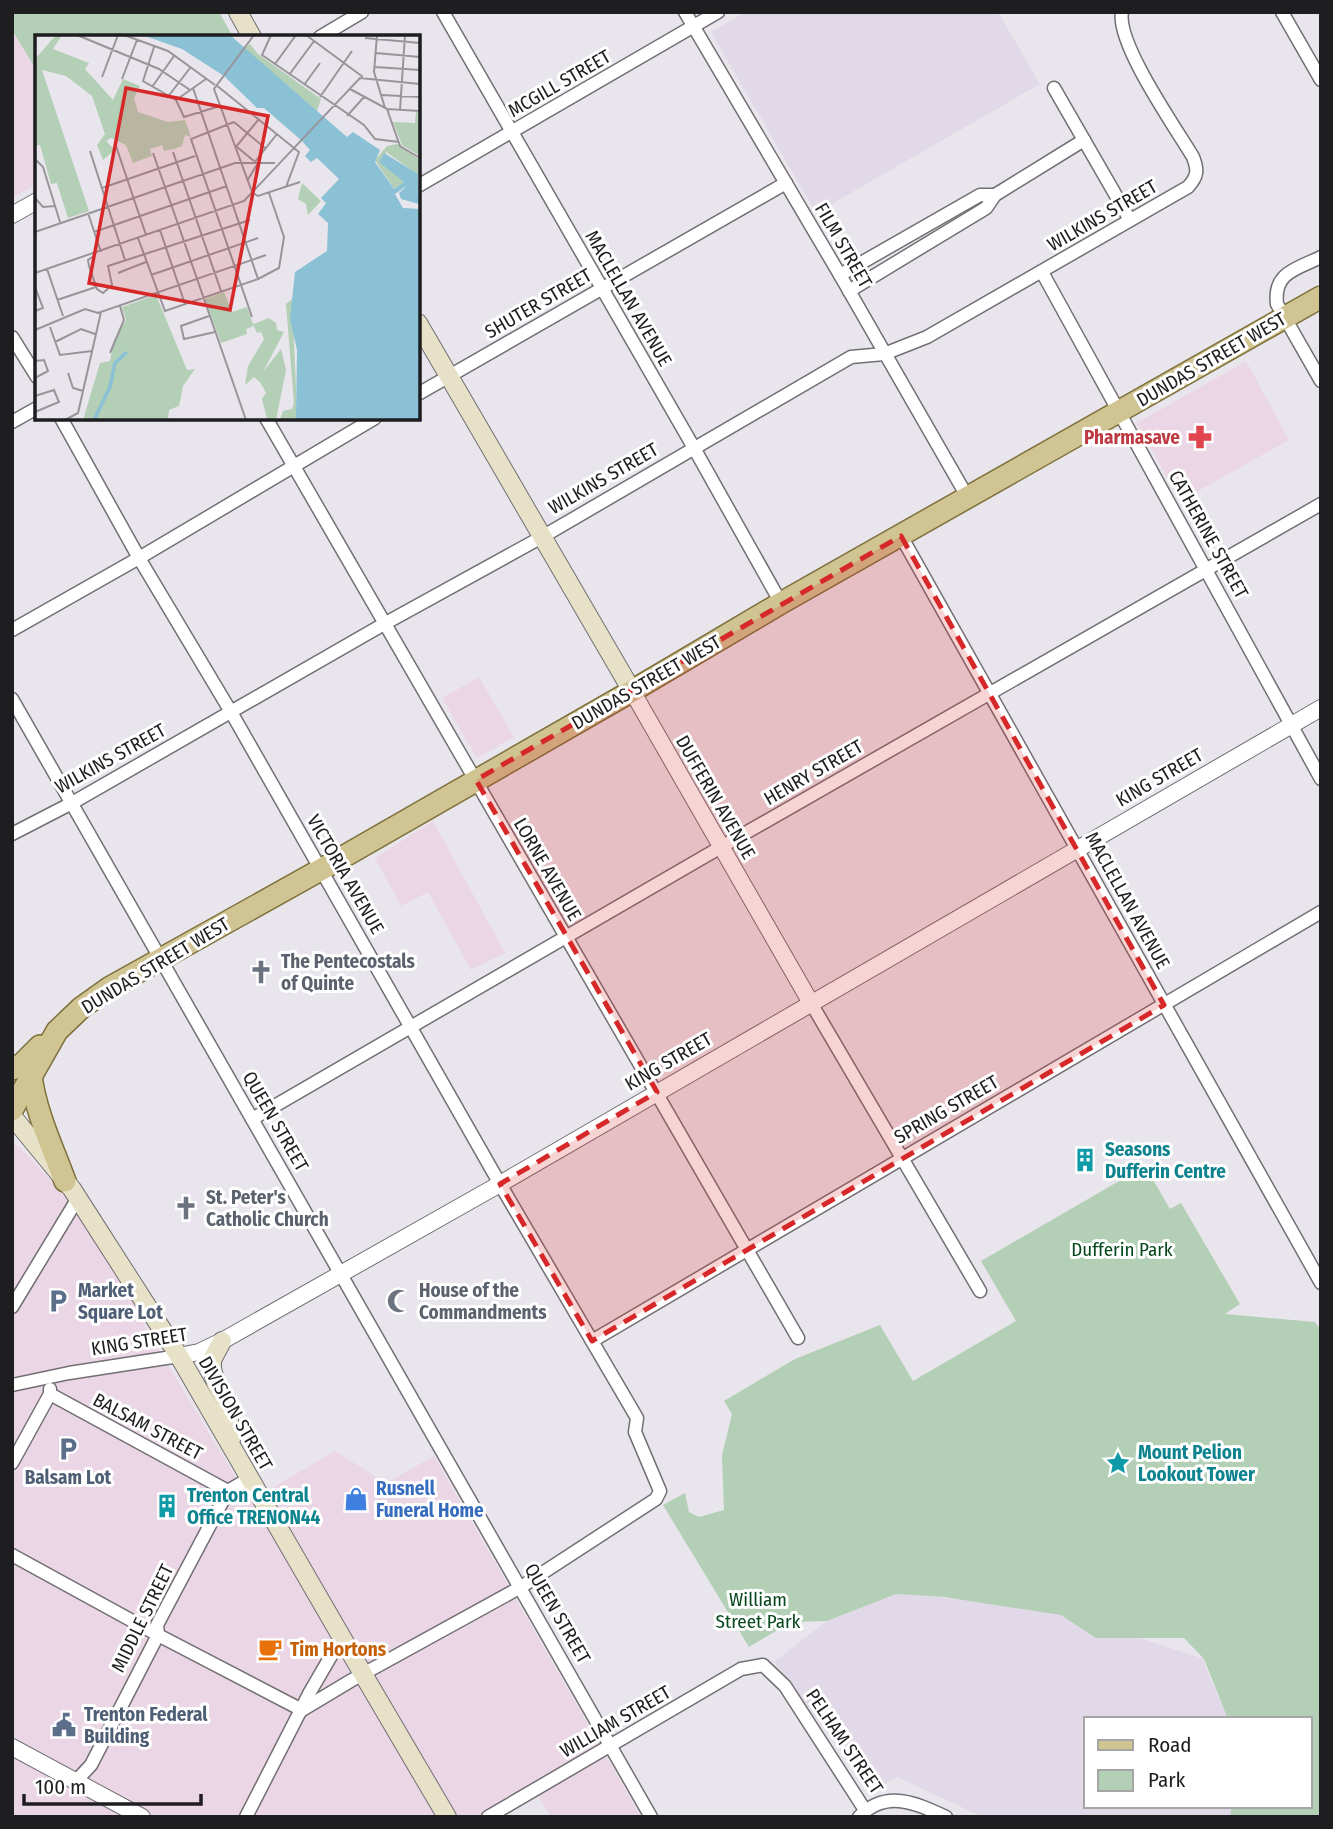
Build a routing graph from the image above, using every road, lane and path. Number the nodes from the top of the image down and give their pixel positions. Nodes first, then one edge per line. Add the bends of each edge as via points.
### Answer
1 (238, 12) edge
2 (362, 12) edge
3 (443, 12) edge
4 (685, 12) edge
5 (718, 12) edge
6 (1122, 12) edge
7 (1282, 12) edge
8 (693, 26) junction
9 (251, 35) edge
10 (323, 35) edge
11 (1321, 80) edge
12 (1055, 88) dead end
13 (511, 133) junction
14 (1084, 140) junction
15 (786, 183) junction
16 (420, 185) edge
17 (995, 195) junction
18 (35, 202) edge
19 (12, 215) edge
20 (1130, 220) junction
21 (1321, 257) edge
22 (1042, 272) junction
23 (840, 275) junction
24 (601, 288) junction
25 (849, 291) junction
26 (1321, 296) edge
27 (1286, 317) junction
28 (420, 326) edge
29 (12, 337) edge
30 (884, 354) junction
31 (35, 374) edge
32 (448, 375) junction
33 (1321, 381) edge
34 (420, 393) edge
35 (35, 409) edge
36 (1119, 411) junction
37 (62, 420) edge
38 (267, 420) edge
39 (372, 420) edge
40 (12, 422) edge
41 (694, 448) junction
42 (293, 466) junction
43 (968, 498) junction
44 (1321, 504) edge
45 (901, 536) junction
46 (542, 537) junction
47 (139, 558) junction
48 (1207, 571) junction
49 (781, 603) junction
50 (384, 624) junction
51 (12, 630) edge
52 (632, 691) junction
53 (990, 694) junction
54 (12, 699) edge
55 (1321, 708) edge
56 (232, 712) junction
57 (1292, 725) junction
58 (1321, 779) edge
59 (476, 780) junction
60 (72, 803) junction
61 (12, 834) edge
62 (721, 847) junction
63 (1077, 848) junction
64 (322, 869) junction
65 (1321, 912) edge
66 (566, 937) junction
67 (162, 959) junction
68 (811, 1003) junction
69 (1164, 1004) junction
70 (411, 1027) junction
71 (22, 1073) edge
72 (657, 1092) junction
73 (12, 1113) edge
74 (252, 1119) junction
75 (902, 1158) junction
76 (500, 1184) junction
77 (72, 1189) junction
78 (746, 1250) junction
79 (340, 1274) junction
80 (1321, 1283) edge
81 (980, 1291) dead end
82 (12, 1307) edge
83 (798, 1338) dead end
84 (222, 1341) junction
85 (592, 1341) junction
86 (179, 1356) junction
87 (49, 1378) junction
88 (12, 1385) edge
89 (50, 1394) junction
90 (234, 1451) junction
91 (12, 1463) edge
92 (250, 1478) junction
93 (228, 1491) junction
94 (12, 1555) edge
95 (521, 1587) junction
96 (158, 1635) junction
97 (342, 1637) junction
98 (763, 1665) joint
99 (363, 1674) junction
100 (302, 1710) junction
101 (611, 1746) junction
102 (12, 1747) edge
103 (76, 1780) junction
104 (862, 1813) edge
105 (142, 1817) edge
106 (246, 1817) edge
107 (447, 1817) edge
108 (488, 1817) edge
109 (651, 1817) edge
110 (945, 1817) edge

1 - 9 main road
2 - 10 street
3 - 13 street, MACLELLAN AVENUE
4 - 8 street, FILM STREET
5 - 8 street, MCGILL STREET
6 - 20 street, WILKINS STREET via 1120,21 1136,63 1197,167 1188,187
7 - 11 street
8 - 13 street, MCGILL STREET
8 - 15 street, FILM STREET
12 - 14 street
13 - 16 street, MCGILL STREET
13 - 24 street, MACLELLAN AVENUE
14 - 17 street
14 - 20 street
15 - 23 street, FILM STREET
15 - 24 street, SHUTER STREET
17 - 23 street via 980,195
17 - 25 street via 986,208
18 - 19 street
20 - 22 street, WILKINS STREET
21 - 27 street via 1279,281 1277,304
22 - 30 street, WILKINS STREET via 928,337
22 - 36 street, CATHERINE STREET
23 - 25 street, FILM STREET
24 - 32 street, SHUTER STREET
24 - 41 street, MACLELLAN AVENUE
25 - 30 street, FILM STREET
26 - 27 main road, DUNDAS STREET WEST
27 - 33 street
27 - 36 main road, DUNDAS STREET WEST
28 - 32 main road, DUFFERIN AVENUE
29 - 31 street
30 - 41 street, WILKINS STREET via 851,357
30 - 43 street, FILM STREET
32 - 34 street, SHUTER STREET
32 - 46 main road, DUFFERIN AVENUE
35 - 40 street
36 - 43 main road, DUNDAS STREET WEST
36 - 48 street, CATHERINE STREET
37 - 47 street, VICTORIA AVENUE
38 - 42 street, LORNE AVENUE
39 - 42 street
41 - 46 street, WILKINS STREET
41 - 49 street, MACLELLAN AVENUE
42 - 47 street
42 - 50 street, LORNE AVENUE
43 - 45 main road, DUNDAS STREET WEST
44 - 48 street, HENRY STREET
45 - 49 main road, DUNDAS STREET WEST
45 - 53 street, MACLELLAN AVENUE
46 - 50 street, WILKINS STREET
46 - 52 main road, DUFFERIN AVENUE
47 - 51 street
47 - 56 street, VICTORIA AVENUE
48 - 53 street, HENRY STREET
48 - 57 street, CATHERINE STREET
49 - 52 main road, DUNDAS STREET WEST
50 - 56 street, WILKINS STREET
50 - 59 street, LORNE AVENUE
52 - 59 main road, DUNDAS STREET WEST
52 - 62 street, DUFFERIN AVENUE
53 - 62 street, HENRY STREET
53 - 63 street, MACLELLAN AVENUE
54 - 60 street, QUEEN STREET
55 - 57 street, KING STREET
56 - 60 street, WILKINS STREET
56 - 64 street, VICTORIA AVENUE
57 - 58 street, CATHERINE STREET
57 - 63 street, KING STREET
59 - 64 main road, DUNDAS STREET WEST
59 - 66 street, LORNE AVENUE
60 - 61 street, WILKINS STREET
60 - 67 street, QUEEN STREET
62 - 66 street, HENRY STREET
62 - 68 street, DUFFERIN AVENUE
63 - 68 street, KING STREET
63 - 69 street, MACLELLAN AVENUE
64 - 67 main road, DUNDAS STREET WEST
64 - 70 street, VICTORIA AVENUE
65 - 69 street, SPRING STREET
66 - 70 street, HENRY STREET
66 - 72 street, LORNE AVENUE
67 - 71 main road, DUNDAS STREET WEST via 81,1007 22,1064
67 - 74 street, QUEEN STREET
68 - 72 street, KING STREET
68 - 75 street, DUFFERIN AVENUE
69 - 75 street, SPRING STREET
69 - 80 street, MACLELLAN AVENUE
70 - 74 street, HENRY STREET
70 - 76 street, VICTORIA AVENUE
71 - 73 main road
71 - 77 main road
72 - 76 street, KING STREET
72 - 78 street, LORNE AVENUE
73 - 77 main road, DIVISION STREET
74 - 79 street, QUEEN STREET
75 - 78 street, SPRING STREET
75 - 81 street, DUFFERIN AVENUE
76 - 79 street, KING STREET
76 - 85 street, VICTORIA AVENUE
77 - 82 street
77 - 86 main road, DIVISION STREET
78 - 83 street, LORNE AVENUE
78 - 85 street, SPRING STREET
79 - 84 street, KING STREET
79 - 95 street, QUEEN STREET
84 - 86 street, KING STREET
84 - 90 main road via 212,1369 225,1400
85 - 95 street, VICTORIA AVENUE via 637,1418 635,1432 660,1491 656,1499
86 - 87 street, KING STREET
86 - 90 main road, DIVISION STREET
87 - 88 street, KING STREET
87 - 89 street
89 - 91 street
89 - 93 street, BALSAM STREET
90 - 92 main road, DIVISION STREET
92 - 93 street
92 - 97 main road, DIVISION STREET
93 - 96 street, MIDDLE STREET via 157,1625
94 - 96 street
95 - 99 street
95 - 101 street, QUEEN STREET
96 - 100 street
96 - 103 street, MIDDLE STREET via 91,1765
97 - 99 main road, DIVISION STREET
97 - 100 street
98 - 101 street, WILLIAM STREET via 741,1669
98 - 104 street, PELHAM STREET via 785,1686
99 - 100 street
99 - 107 main road, DIVISION STREET
100 - 106 street
101 - 108 street, WILLIAM STREET
101 - 109 street, QUEEN STREET
102 - 103 street
103 - 105 street
104 - 110 street, PELHAM STREET via 892,1800

